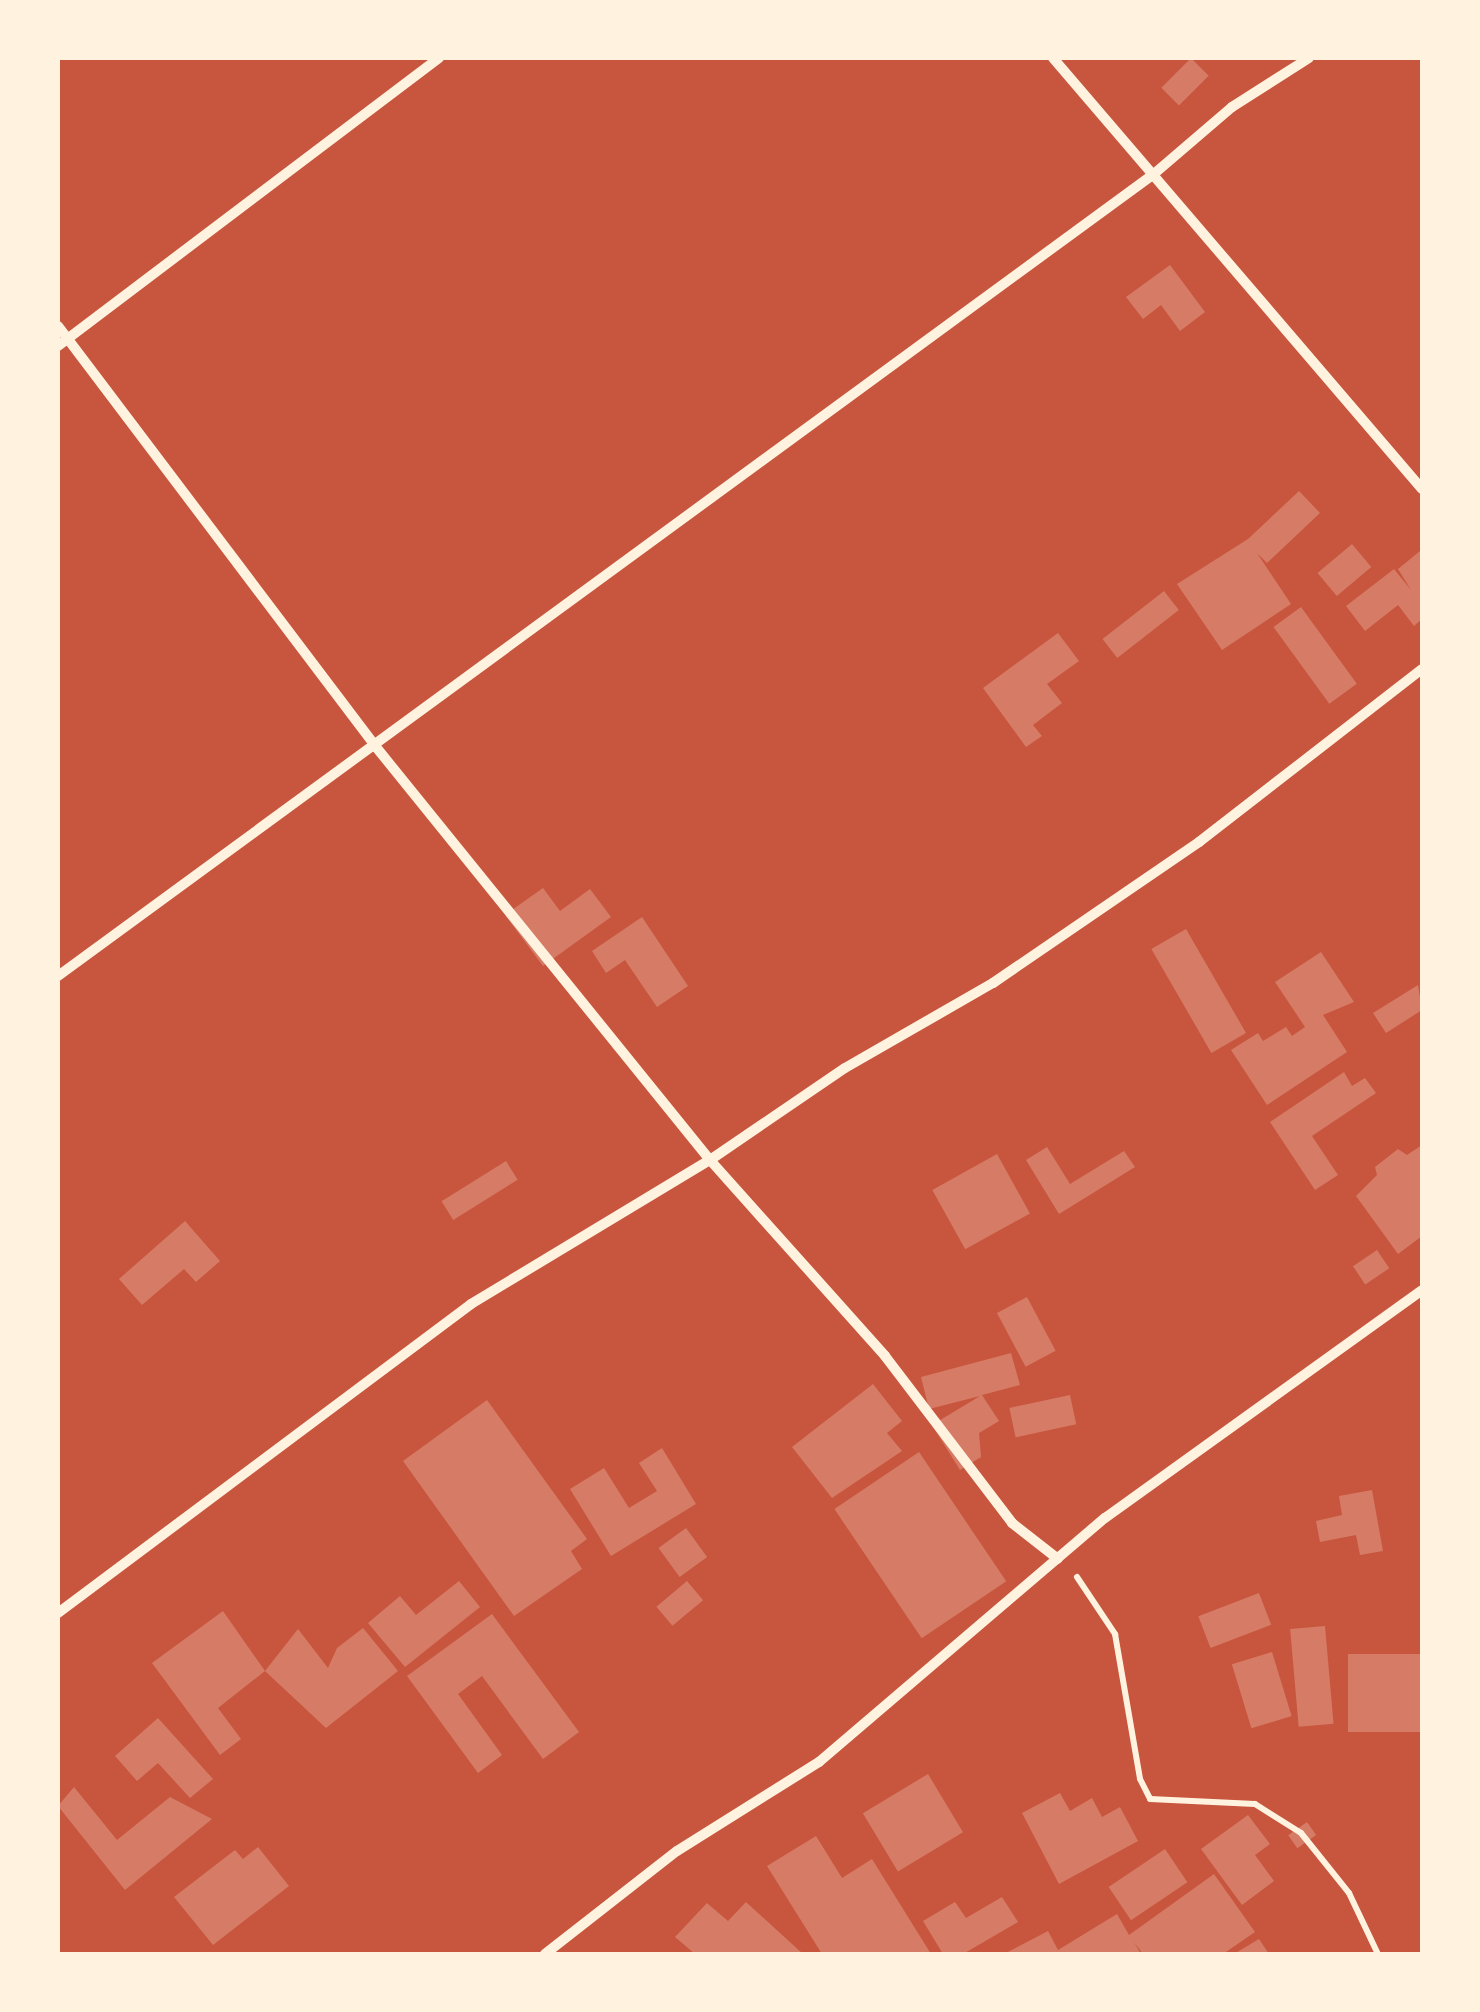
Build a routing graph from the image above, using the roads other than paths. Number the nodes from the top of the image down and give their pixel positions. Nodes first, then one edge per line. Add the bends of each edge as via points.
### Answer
1 (439, 58) edge
2 (1053, 58) edge
3 (1309, 58) edge
4 (1155, 174) junction
5 (58, 326) edge
6 (68, 338) junction
7 (58, 346) edge
8 (1422, 489) edge
9 (1422, 669) edge
10 (376, 746) junction
11 (58, 976) edge
12 (710, 1160) junction
13 (1422, 1290) edge
14 (1058, 1559) junction
15 (58, 1613) edge
16 (544, 1954) edge

1 - 6 street
2 - 4 street
3 - 4 street via 1232,107
4 - 8 street
4 - 10 street
5 - 6 street
6 - 7 street
6 - 10 street
9 - 12 street via 1200,842 994,982 845,1068
10 - 11 street
10 - 12 street
12 - 14 street via 886,1356 1012,1522
12 - 15 street via 472,1304
13 - 14 street via 1122,1504
14 - 16 street via 945,1648 819,1762 677,1851

